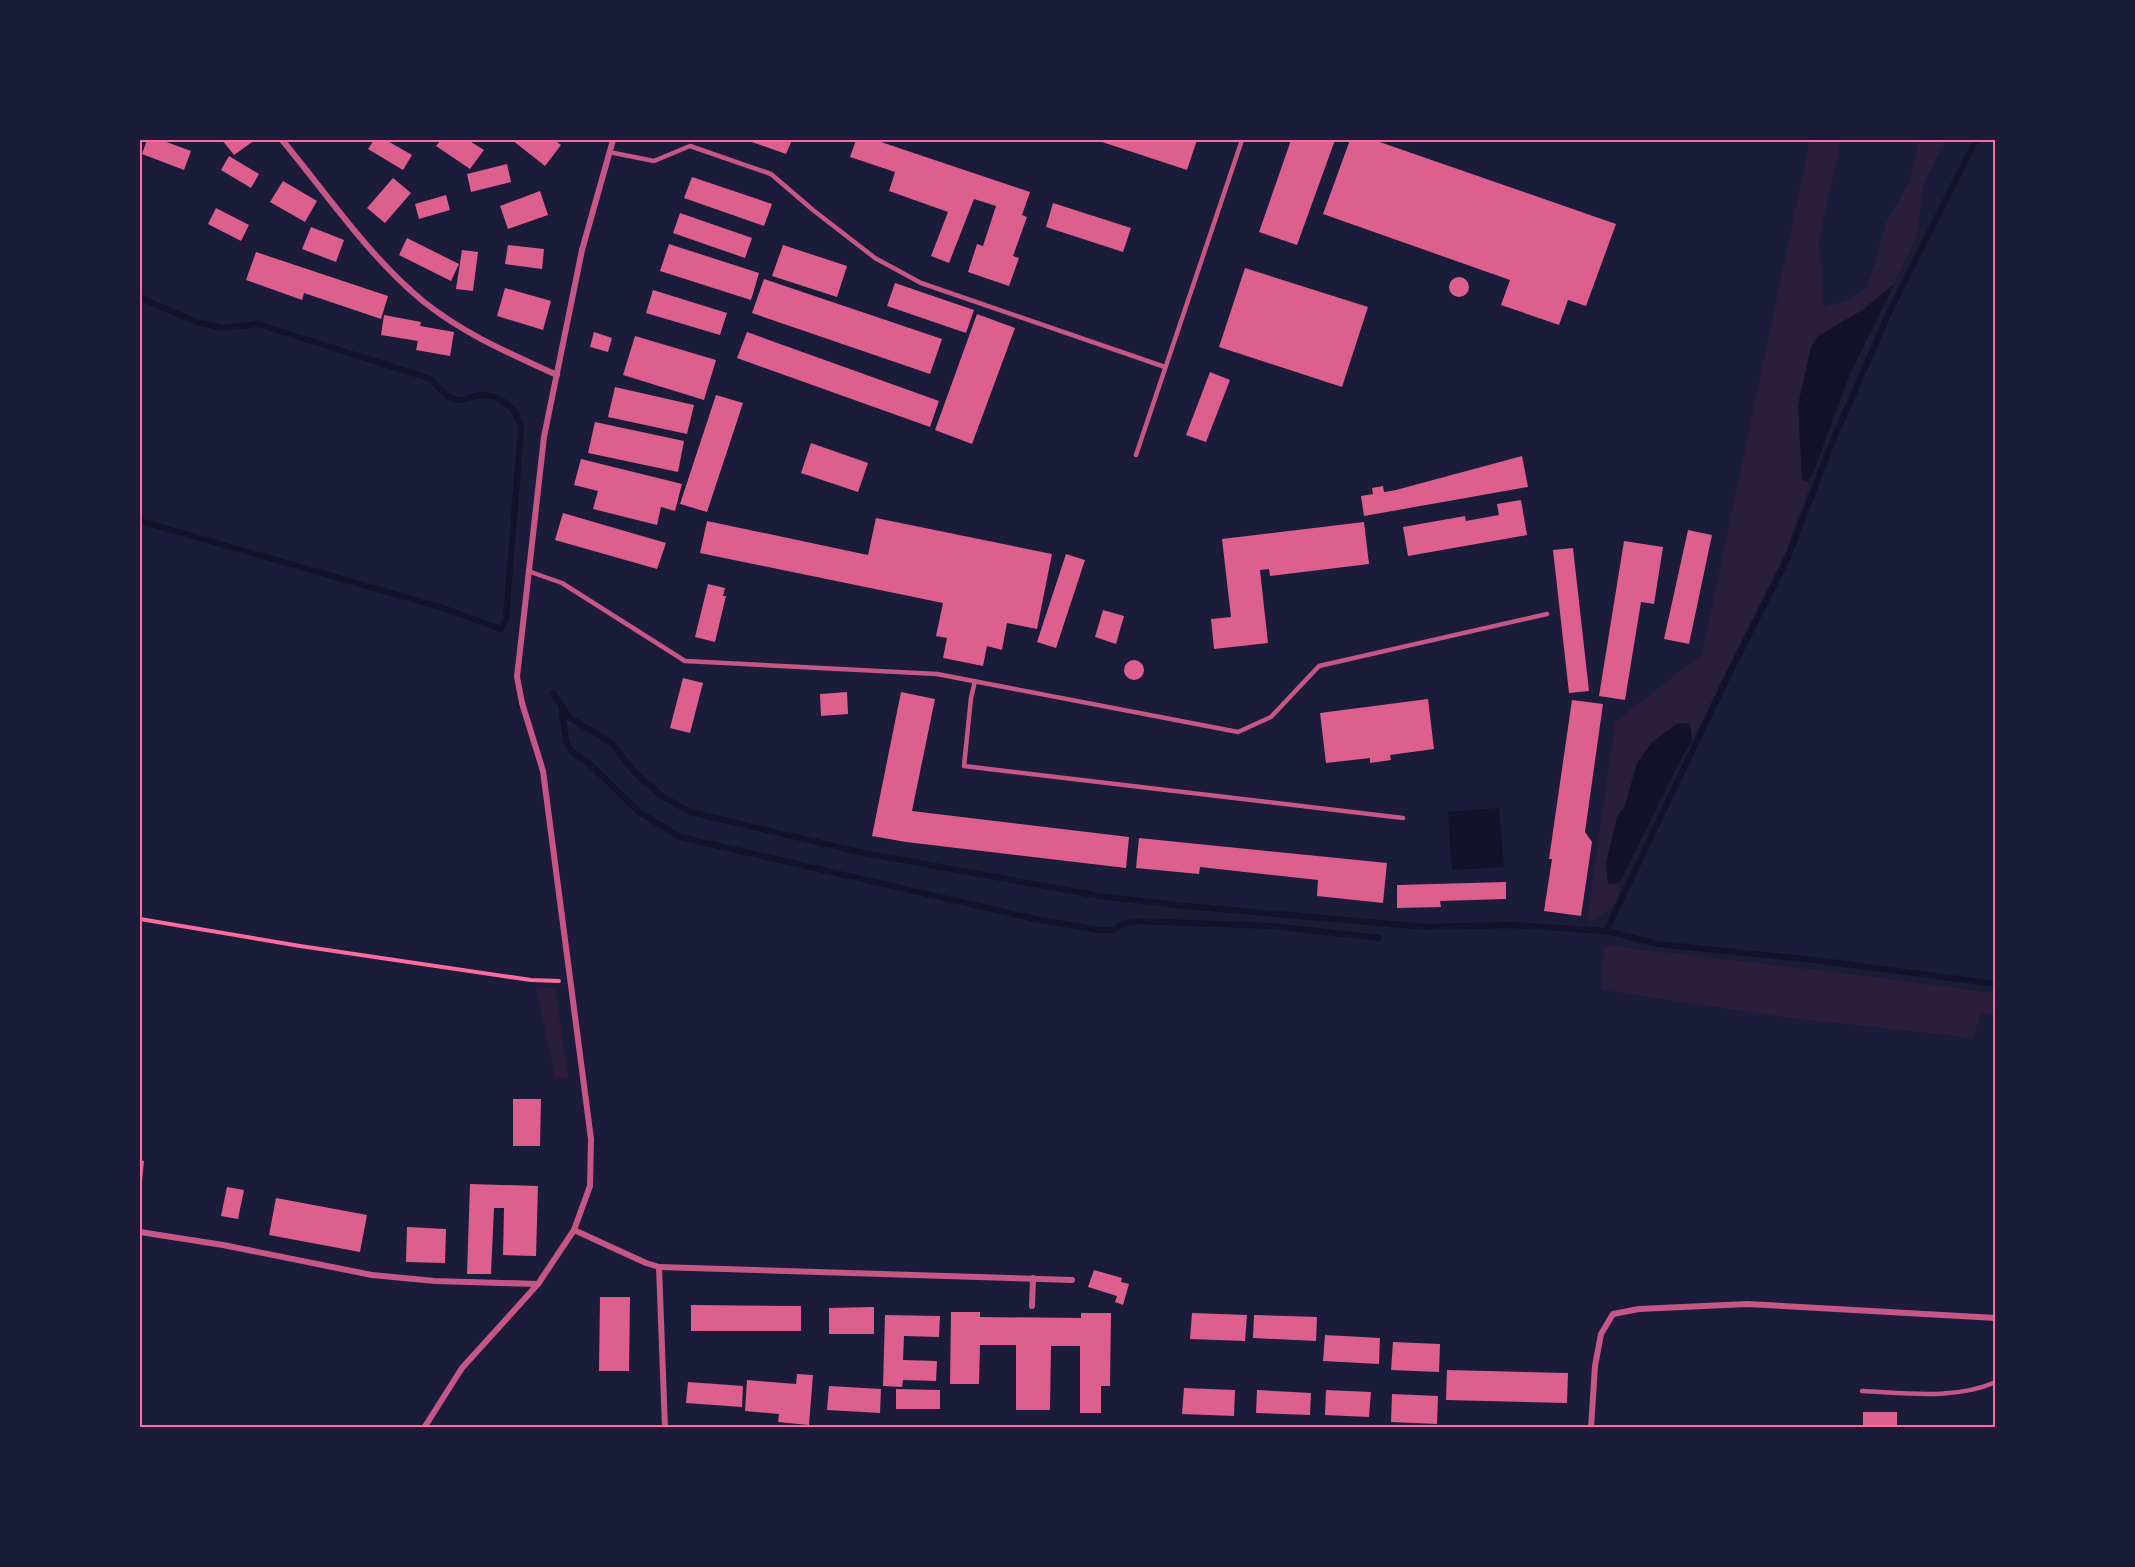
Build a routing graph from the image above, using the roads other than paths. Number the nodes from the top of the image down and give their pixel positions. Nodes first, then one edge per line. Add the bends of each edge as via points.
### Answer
1 (282, 140) edge
2 (613, 140) edge
3 (686, 140) edge
4 (1242, 140) edge
5 (690, 146) junction
6 (609, 152) junction
7 (1166, 368) junction
8 (557, 375) junction
9 (1136, 455) dead end
10 (528, 571) junction
11 (1547, 614) dead end
12 (975, 681) junction
13 (1403, 818) dead end
14 (574, 1230) junction
15 (140, 1232) edge
16 (659, 1267) junction
17 (1033, 1278) junction
18 (1072, 1280) dead end
19 (538, 1284) junction
20 (1032, 1306) dead end
21 (1995, 1318) edge
22 (1995, 1382) edge
23 (1862, 1391) dead end
24 (424, 1428) edge
25 (665, 1428) edge
26 (1591, 1428) edge

1 - 8 street via 380,261 425,302 481,340
2 - 6 street
3 - 5 lane
4 - 7 lane
5 - 6 lane via 654,161
5 - 7 lane via 771,174 875,258 921,282
6 - 8 street via 582,250
7 - 9 lane
8 - 10 street via 544,437
10 - 12 lane via 562,583 685,662 937,674
10 - 14 street via 517,677 543,771 591,1139 590,1186
11 - 12 lane via 1320,666 1271,717 1238,732
12 - 13 lane via 964,766
14 - 16 street
14 - 19 street
15 - 19 street via 372,1275
16 - 17 street
16 - 25 street
17 - 18 street
17 - 20 street
19 - 24 street via 462,1368
21 - 26 street via 1748,1304 1639,1309 1613,1314 1601,1334
22 - 23 lane via 1978,1390 1931,1394

